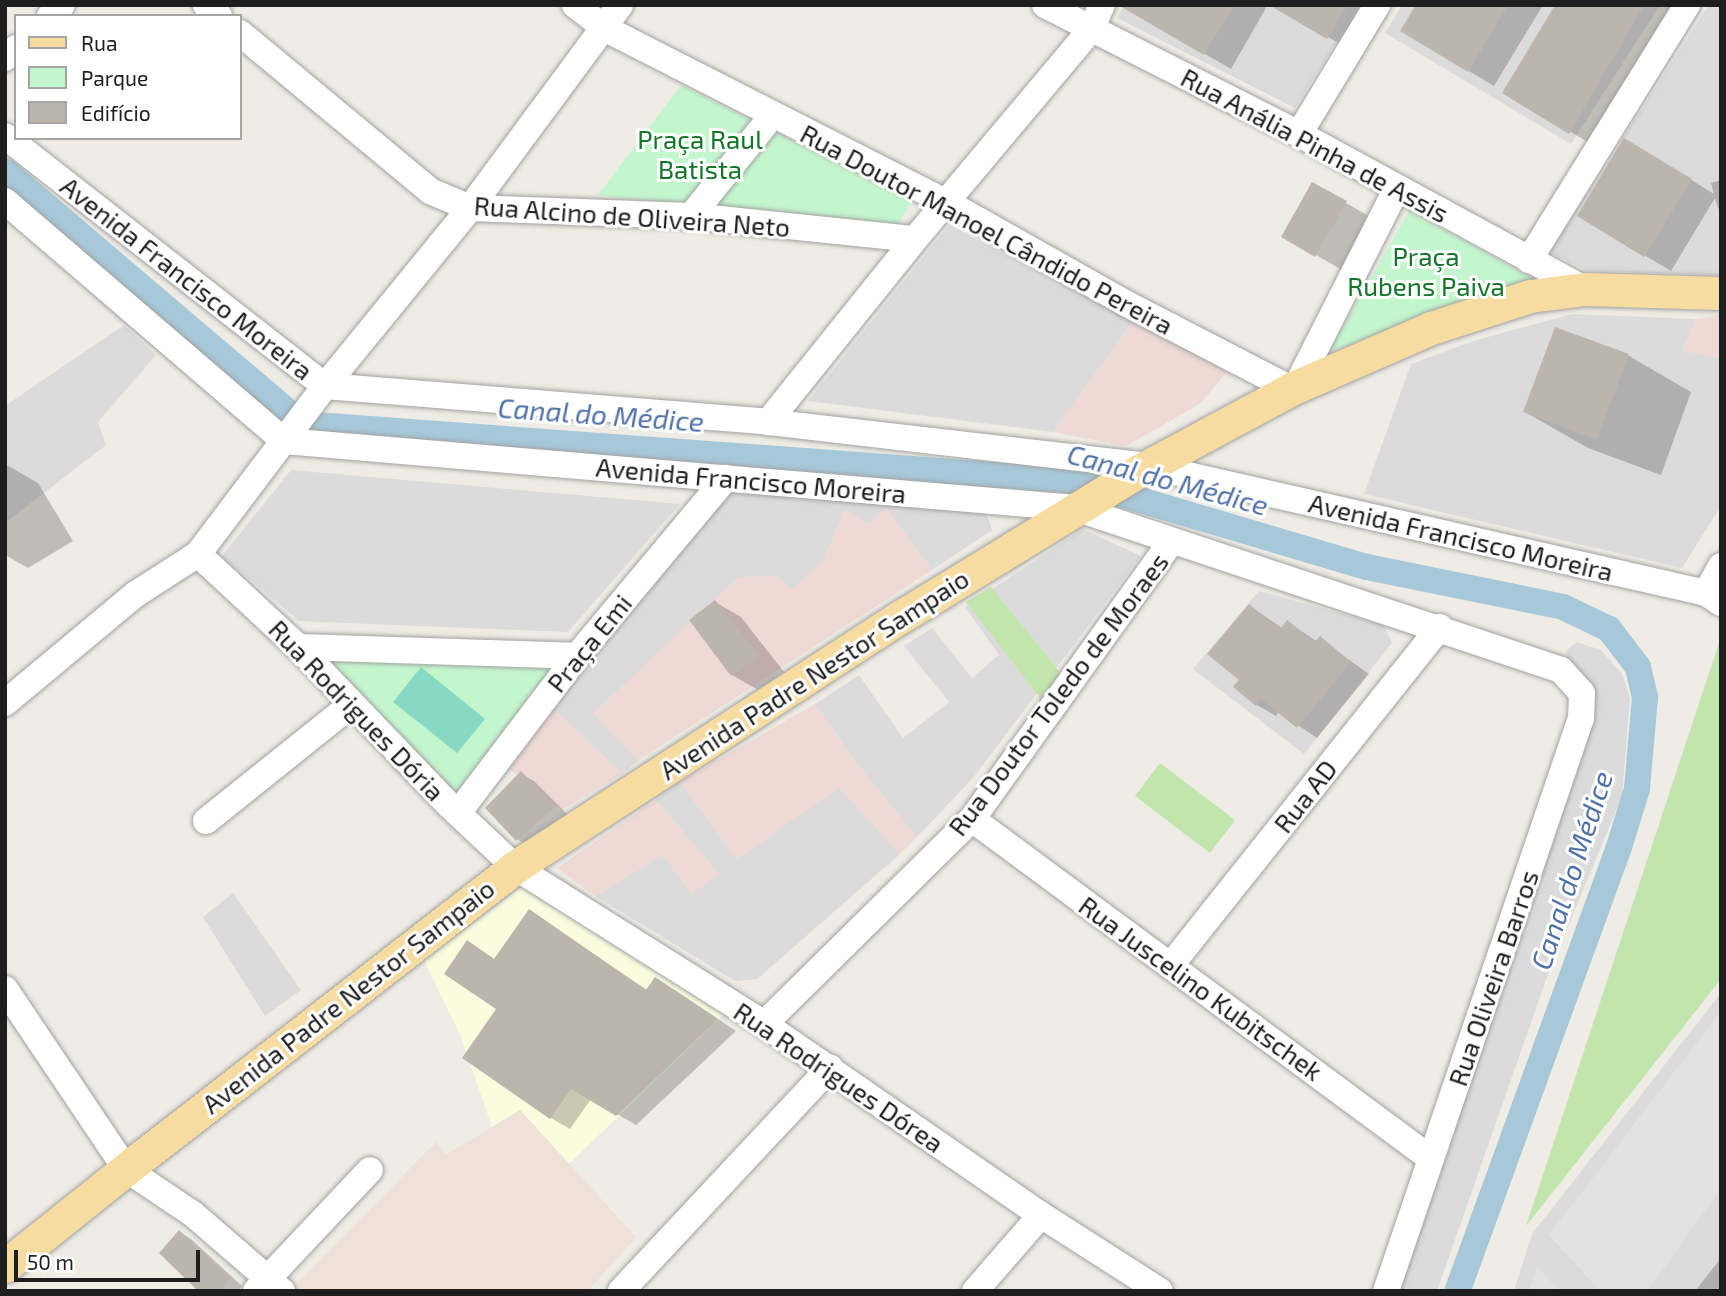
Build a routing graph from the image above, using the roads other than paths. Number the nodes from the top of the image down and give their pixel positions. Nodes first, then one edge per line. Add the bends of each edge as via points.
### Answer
1 (575, 5) edge
2 (621, 5) edge
3 (1045, 5) edge
4 (1377, 5) edge
5 (1687, 5) edge
6 (1097, 17) edge
7 (604, 28) junction
8 (242, 35) edge
9 (772, 116) junction
10 (1299, 134) junction
11 (5, 136) edge
12 (1397, 188) junction
13 (5, 201) edge
14 (946, 202) junction
15 (470, 208) junction
16 (691, 216) junction
17 (915, 239) junction
18 (1529, 260) junction
19 (1584, 289) junction
20 (1721, 293) edge
21 (323, 388) junction
22 (1294, 388) junction
23 (768, 422) junction
24 (286, 439) junction
25 (1143, 468) junction
26 (726, 478) junction
27 (1078, 506) junction
28 (1172, 541) junction
29 (198, 554) junction
30 (1721, 566) edge
31 (1713, 598) edge
32 (1440, 627) junction
33 (298, 647) junction
34 (577, 656) junction
35 (1561, 670) joint
36 (5, 703) edge
37 (352, 704) junction
38 (458, 813) junction
39 (972, 820) junction
40 (206, 821) dead end
41 (515, 867) junction
42 (1171, 965) junction
43 (5, 989) edge
44 (764, 1024) junction
45 (830, 1068) junction
46 (1430, 1158) junction
47 (126, 1169) junction
48 (370, 1170) dead end
49 (1041, 1215) junction
50 (5, 1266) edge
51 (269, 1286) edge
52 (621, 1291) edge
53 (975, 1291) edge
54 (1160, 1291) edge
55 (1386, 1291) edge

1 - 7 street, Rua Doutor Manoel Cândido Pereira
2 - 7 street
3 - 6 street, Rua Anália Pinha de Assis
4 - 10 street
5 - 18 street
6 - 10 street, Rua Anália Pinha de Assis
6 - 14 street
7 - 9 street, Rua Doutor Manoel Cândido Pereira
7 - 15 street
8 - 15 street, Rua Alcino de Oliveira Neto via 430,191
9 - 14 street, Rua Doutor Manoel Cândido Pereira
9 - 16 street
10 - 12 street, Rua Anália Pinha de Assis
11 - 21 street, Avenida Francisco Moreira
12 - 18 street, Rua Anália Pinha de Assis
12 - 22 street
13 - 24 street, Avenida Francisco Moreira
14 - 17 street
14 - 22 street, Rua Doutor Manoel Cândido Pereira via 1127,304
15 - 16 street, Rua Alcino de Oliveira Neto
15 - 21 street
16 - 17 street, Rua Alcino de Oliveira Neto
17 - 23 street
18 - 19 street, Rua Anália Pinha de Assis
19 - 20 main road, Avenida Padre Nestor Sampaio
19 - 22 main road, Avenida Padre Nestor Sampaio via 1530,296 1432,328
21 - 23 street, Avenida Francisco Moreira
21 - 24 street
22 - 25 main road, Avenida Padre Nestor Sampaio
23 - 25 street, Avenida Francisco Moreira
24 - 26 street, Avenida Francisco Moreira
24 - 29 street
25 - 27 main road, Avenida Padre Nestor Sampaio
25 - 31 street, Avenida Francisco Moreira
26 - 27 street, Avenida Francisco Moreira
26 - 34 street, Praça Emi
27 - 28 street, Avenida Francisco Moreira
27 - 41 main road, Avenida Padre Nestor Sampaio
28 - 32 street, Avenida Francisco Moreira
28 - 39 street, Rua Doutor Toledo de Moraes
29 - 33 street, Rua Rodrigues Dória
29 - 36 street via 136,594
30 - 31 street
32 - 35 street, Avenida Francisco Moreira
32 - 42 street, Rua AD
33 - 34 street
33 - 37 street, Rua Rodrigues Dória
34 - 38 street, Praça Emi
35 - 46 street, Rua Oliveira Barros via 1582,693 1581,718
37 - 38 street, Rua Rodrigues Dória
37 - 40 street
38 - 41 street, Rua Rodrigues Dória
39 - 42 street, Rua Juscelino Kubitschek
39 - 44 street, Rua Doutor Toledo de Moraes
41 - 44 street, Rua Rodrigues Dórea
41 - 47 main road, Avenida Padre Nestor Sampaio
42 - 46 street, Rua Juscelino Kubitschek
43 - 47 street
44 - 45 street, Rua Rodrigues Dórea
45 - 49 street, Rua Rodrigues Dórea
45 - 52 street
46 - 55 street, Rua Oliveira Barros
47 - 50 main road, Avenida Padre Nestor Sampaio
47 - 51 street via 193,1214
48 - 51 street
49 - 53 street
49 - 54 street, Rua Rodrigues Dórea

